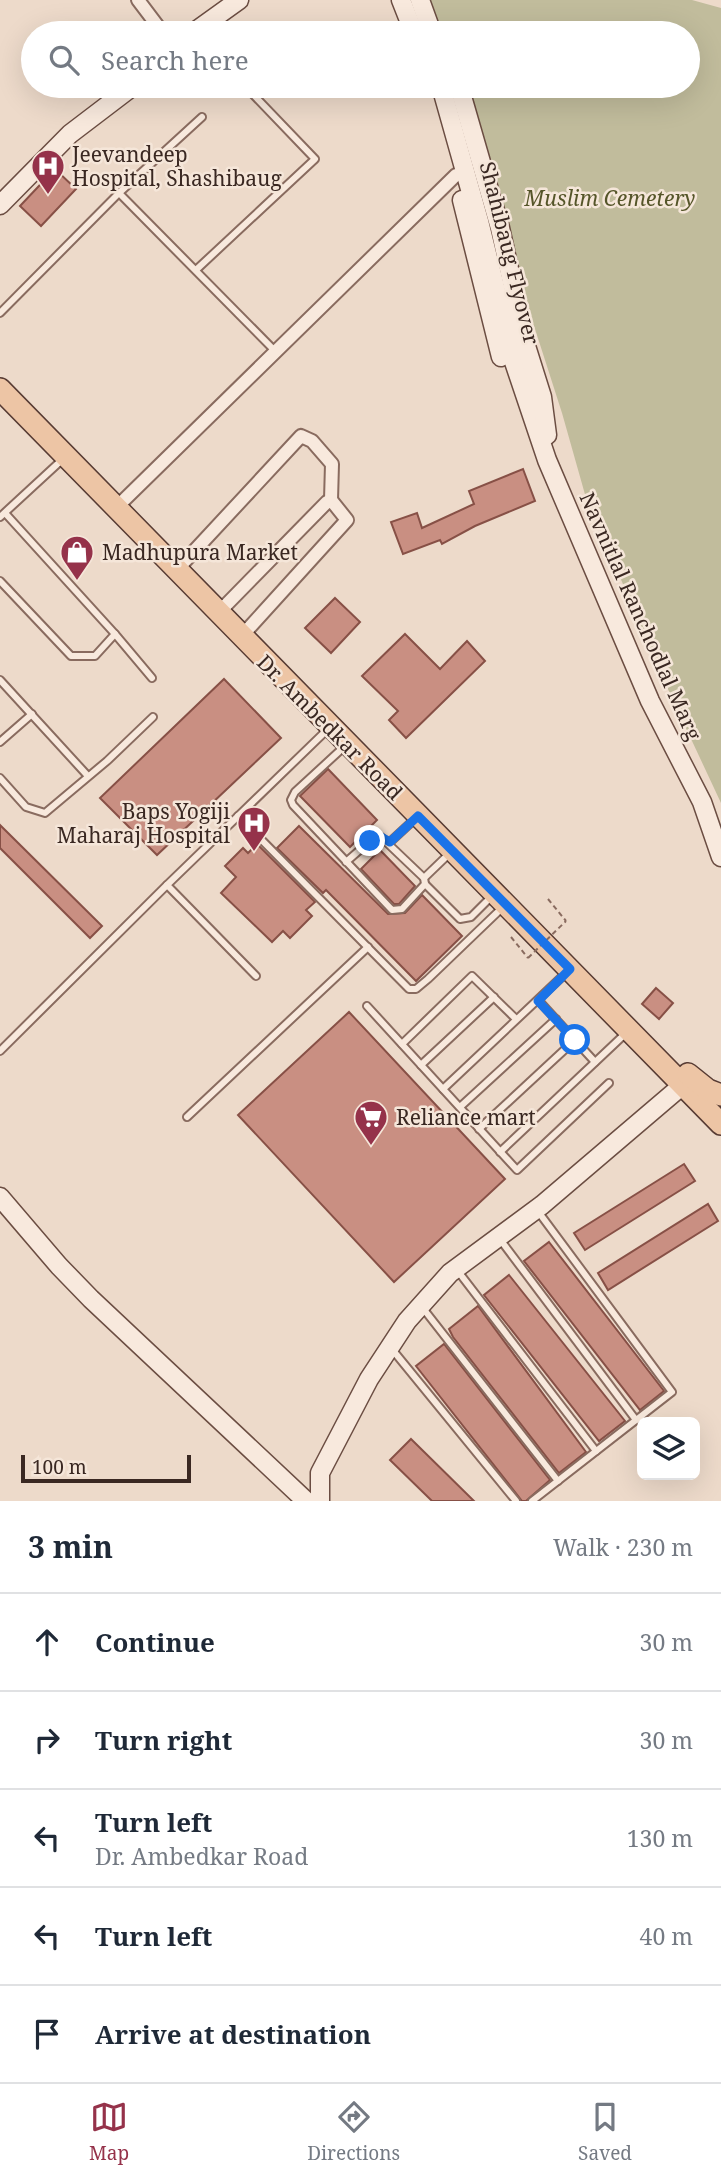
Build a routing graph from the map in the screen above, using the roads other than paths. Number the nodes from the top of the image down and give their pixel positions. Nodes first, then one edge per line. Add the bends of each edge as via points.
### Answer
1 (138, 0) edge
2 (239, 0) edge
3 (255, 0) edge
4 (401, 0) edge
5 (412, 0) edge
6 (420, 0) edge
7 (430, 0) edge
8 (154, 21) edge
9 (210, 21) edge
10 (226, 21) edge
11 (409, 21) edge
12 (420, 21) edge
13 (428, 21) edge
14 (438, 21) edge
15 (117, 98) edge
16 (257, 98) edge
17 (434, 98) edge
18 (444, 98) edge
19 (453, 98) edge
20 (462, 98) edge
21 (202, 117) dead end
22 (456, 175) junction
23 (119, 193) junction
24 (0, 205) edge
25 (197, 269) junction
26 (0, 313) edge
27 (275, 351) junction
28 (0, 373) edge
29 (0, 388) edge
30 (526, 389) junction
31 (541, 429) junction
32 (65, 456) junction
33 (331, 500) junction
34 (123, 501) junction
35 (2, 515) edge
36 (184, 562) junction
37 (0, 581) edge
38 (226, 605) junction
39 (249, 628) junction
40 (115, 634) junction
41 (152, 678) dead end
42 (0, 680) edge
43 (32, 714) junction
44 (153, 717) dead end
45 (330, 727) junction
46 (0, 742) edge
47 (347, 744) junction
48 (87, 775) junction
49 (0, 778) edge
50 (238, 816) junction
51 (418, 816) junction
52 (721, 832) edge
53 (390, 842) junction
54 (452, 851) junction
55 (721, 857) edge
56 (346, 862) junction
57 (424, 881) junction
58 (167, 885) junction
59 (500, 899) junction
60 (368, 947) junction
61 (570, 969) junction
62 (256, 976) dead end
63 (494, 998) junction
64 (538, 1001) junction
65 (367, 1006) dead end
66 (516, 1019) junction
67 (556, 1019) junction
68 (629, 1030) junction
69 (575, 1040) junction
70 (402, 1044) junction
71 (0, 1051) edge
72 (595, 1062) junction
73 (421, 1065) junction
74 (687, 1081) junction
75 (609, 1083) dead end
76 (443, 1089) junction
77 (721, 1096) edge
78 (460, 1107) junction
79 (187, 1117) dead end
80 (721, 1124) edge
81 (479, 1129) junction
82 (500, 1152) junction
83 (0, 1197) edge
84 (536, 1209) junction
85 (498, 1236) junction
86 (456, 1269) junction
87 (421, 1306) junction
88 (390, 1347) junction
89 (636, 1420) junction
90 (596, 1451) junction
91 (558, 1480) junction
92 (306, 1501) edge
93 (320, 1501) edge
94 (516, 1501) edge
95 (532, 1501) edge

1 - 8 street
2 - 9 street
3 - 10 street
4 - 11 street
5 - 12 street
6 - 13 street
7 - 14 street
15 - 24 street via 70,134
16 - 25 lane via 315,159
17 - 22 street
18 - 30 street, Shahibaug Flyover
19 - 30 street, Shahibaug Flyover
20 - 31 street via 542,397
21 - 23 lane
22 - 27 street
22 - 31 street via 518,408
23 - 25 lane
23 - 26 lane
25 - 27 lane
27 - 34 street
28 - 34 main road, Dr. Ambedkar Road
29 - 32 main road, Dr. Ambedkar Road
30 - 31 street, Shahibaug Flyover
31 - 52 street
31 - 55 street, Navnitlal Ranchodlal Marg via 599,586 702,802
32 - 35 lane
32 - 45 main road, Dr. Ambedkar Road
33 - 36 street via 332,464 312,441 301,436
33 - 38 street
33 - 39 street via 347,520
34 - 36 main road, Dr. Ambedkar Road
35 - 40 lane
36 - 38 main road, Dr. Ambedkar Road
37 - 40 lane via 71,656 95,656
38 - 39 main road, Dr. Ambedkar Road
39 - 74 main road, Dr. Ambedkar Road
40 - 41 lane
42 - 43 lane
43 - 46 lane
43 - 48 lane
44 - 48 lane
45 - 47 main road, Dr. Ambedkar Road
45 - 50 lane
47 - 51 main road, Dr. Ambedkar Road
47 - 56 lane via 291,800
48 - 49 lane via 45,813 26,807
50 - 58 lane
50 - 60 lane
51 - 53 lane
51 - 54 main road, Dr. Ambedkar Road
53 - 56 lane via 376,837
53 - 57 lane
54 - 57 lane
54 - 59 main road, Dr. Ambedkar Road
56 - 57 lane via 392,910 402,909
57 - 59 lane via 460,919
58 - 62 lane
58 - 71 lane
59 - 60 lane via 416,989 409,989
59 - 61 main road, Dr. Ambedkar Road
60 - 79 lane
61 - 64 lane
61 - 68 main road, Dr. Ambedkar Road
63 - 66 lane
63 - 70 lane via 472,976
63 - 73 lane
64 - 66 lane
64 - 67 lane
65 - 70 lane
66 - 76 lane
67 - 69 lane
67 - 78 lane
68 - 72 lane
68 - 74 main road, Dr. Ambedkar Road
69 - 72 lane
69 - 81 lane
70 - 73 lane
72 - 82 lane
73 - 76 lane
74 - 77 main road, Dr. Ambedkar Road
74 - 80 main road, Dr. Ambedkar Road
74 - 84 street
75 - 82 lane via 517,1170
76 - 78 lane
78 - 81 lane
81 - 82 lane
83 - 92 street via 91,1299
84 - 85 street
84 - 89 lane via 672,1392
85 - 86 street
85 - 89 lane
86 - 87 street
86 - 90 lane
87 - 88 street
87 - 91 lane
88 - 93 street via 320,1473
88 - 94 lane
89 - 90 lane
90 - 91 lane
91 - 95 lane

